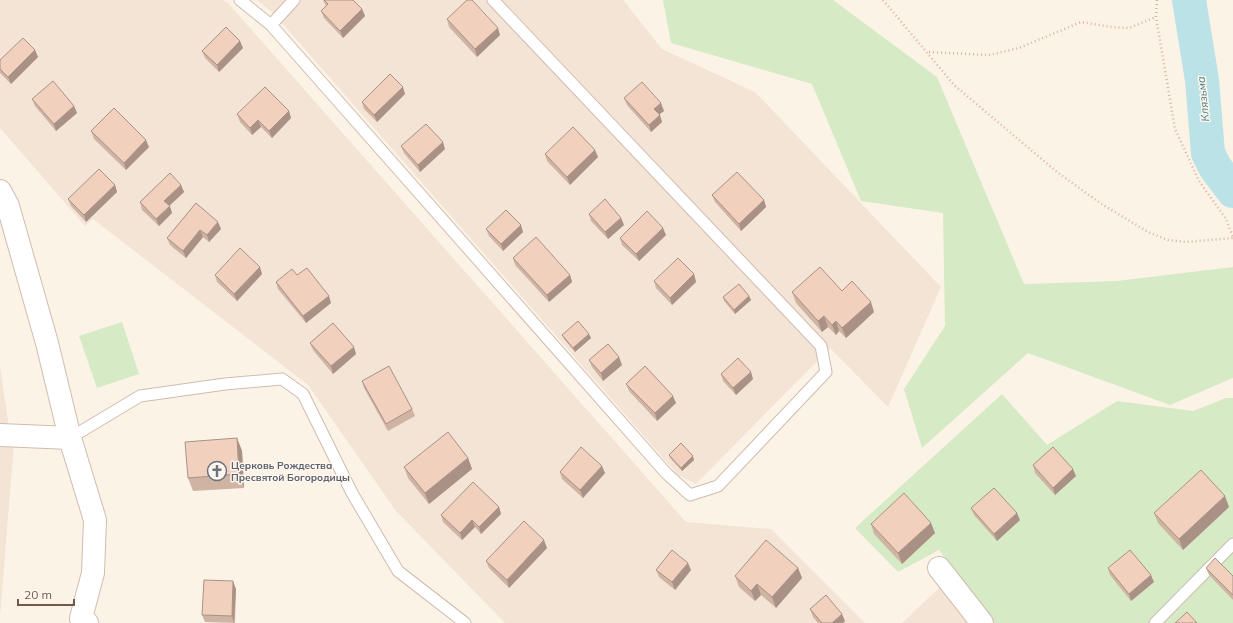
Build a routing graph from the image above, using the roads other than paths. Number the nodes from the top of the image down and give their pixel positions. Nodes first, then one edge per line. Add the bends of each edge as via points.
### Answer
1 (240, 0) edge
2 (294, 0) edge
3 (493, 0) edge
4 (271, 25) junction
5 (0, 191) edge
6 (0, 434) edge
7 (70, 438) junction
8 (1233, 544) edge
9 (939, 568) dead end
10 (82, 621) edge
11 (465, 623) edge
12 (982, 623) edge
13 (1155, 623) edge

1 - 4 lane
2 - 4 lane
3 - 4 lane via 821,346 826,372 718,486 690,495 666,473
5 - 7 street via 8,206 47,343
6 - 7 street
7 - 10 street via 94,520 94,572
7 - 11 lane via 140,396 225,384 282,380 303,394 352,493 398,571
8 - 13 lane
9 - 12 street

